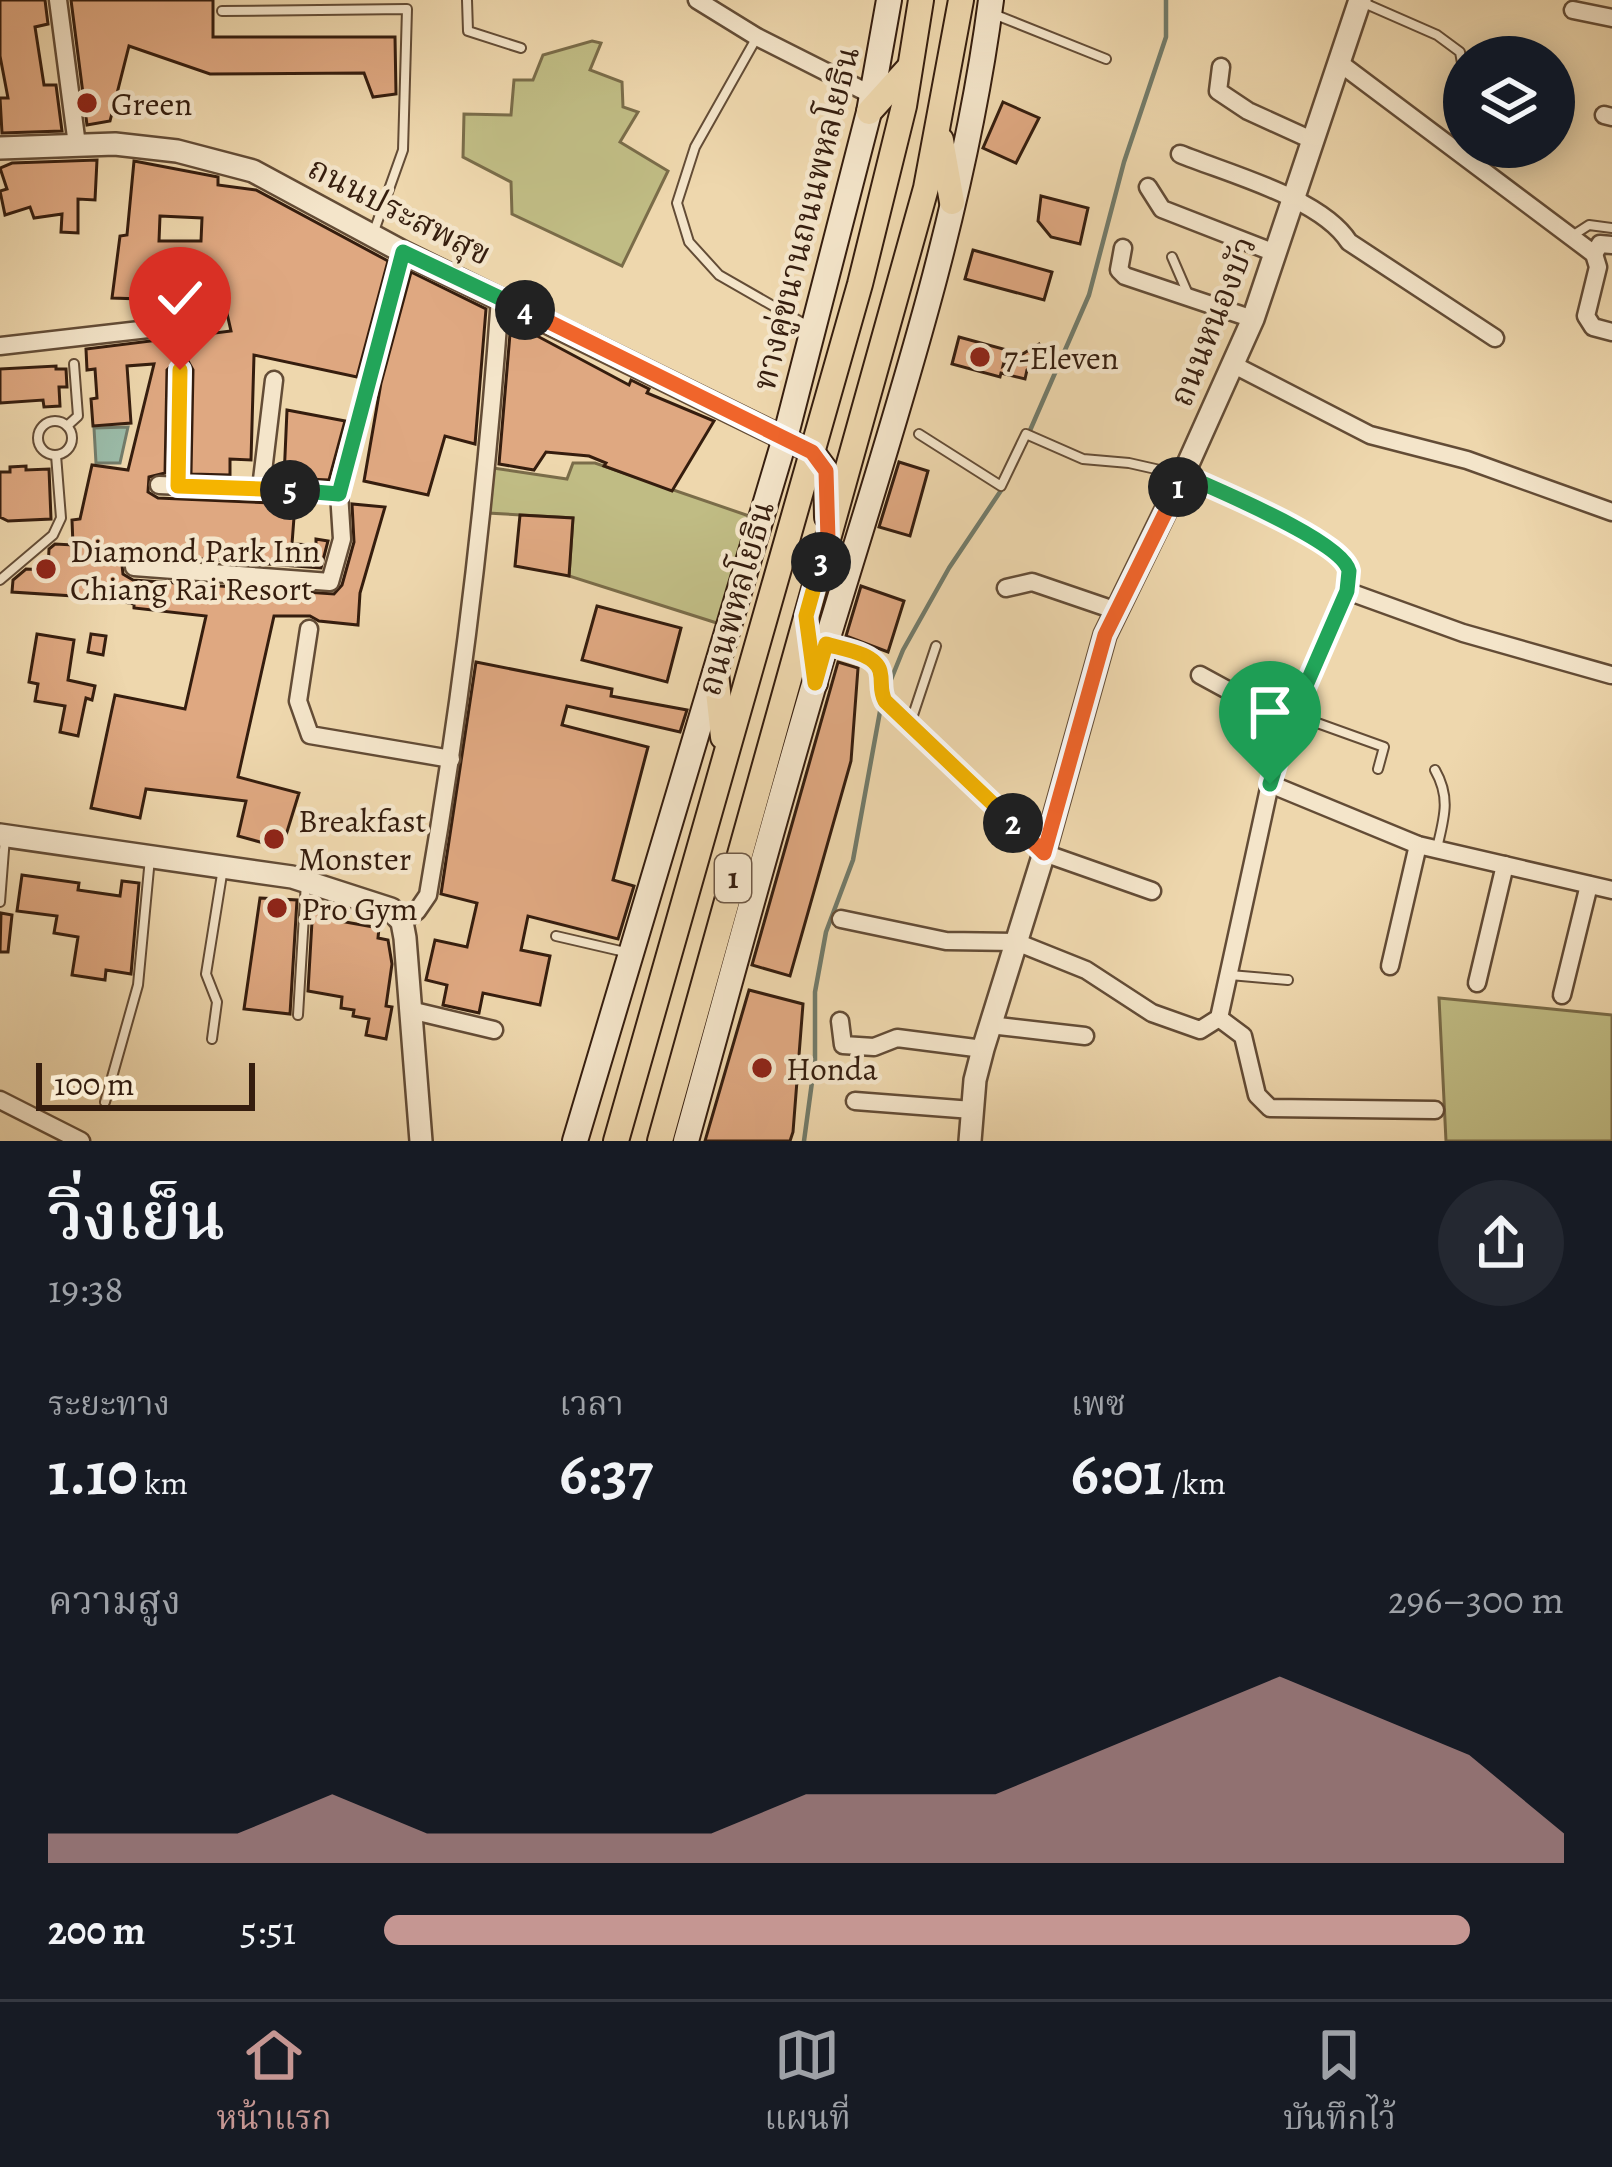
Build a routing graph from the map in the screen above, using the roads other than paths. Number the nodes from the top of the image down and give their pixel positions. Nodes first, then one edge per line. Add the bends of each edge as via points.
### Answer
1 (58, 0) edge
2 (467, 0) edge
3 (698, 0) edge
4 (889, 0) edge
5 (921, 0) edge
6 (961, 0) edge
7 (1359, 0) edge
8 (990, 6) edge
9 (1574, 10) dead end
10 (222, 11) dead end
11 (1612, 18) edge
12 (757, 37) junction
13 (1443, 39) edge
14 (521, 48) dead end
15 (1106, 59) dead end
16 (1341, 64) junction
17 (910, 67) junction
18 (1222, 67) dead end
19 (871, 103) junction
20 (939, 125) junction
21 (1314, 141) junction
22 (77, 146) junction
23 (0, 148) edge
24 (1180, 154) dead end
25 (1148, 187) dead end
26 (1295, 200) junction
27 (952, 202) junction
28 (1612, 228) edge
29 (372, 235) junction
30 (1571, 237) junction
31 (1612, 245) edge
32 (1123, 248) dead end
33 (403, 252) junction
34 (1276, 253) junction
35 (1594, 254) junction
36 (1172, 257) dead end
37 (1189, 297) junction
38 (500, 298) junction
39 (1253, 319) junction
40 (191, 324) dead end
41 (814, 330) junction
42 (1612, 332) edge
43 (1495, 338) dead end
44 (0, 346) edge
45 (74, 364) dead end
46 (1234, 365) junction
47 (180, 370) dead end
48 (274, 380) dead end
49 (871, 391) junction
50 (67, 426) junction
51 (919, 434) dead end
52 (785, 438) junction
53 (812, 452) junction
54 (56, 455) junction
55 (1184, 475) junction
56 (261, 488) junction
57 (339, 494) junction
58 (1612, 512) edge
59 (828, 539) junction
60 (134, 567) dead end
61 (0, 580) edge
62 (1006, 588) dead end
63 (1347, 591) junction
64 (1114, 610) junction
65 (806, 616) junction
66 (309, 629) dead end
67 (826, 644) junction
68 (936, 646) dead end
69 (716, 673) junction
70 (1611, 675) edge
71 (1200, 676) dead end
72 (815, 683) junction
73 (1292, 719) junction
74 (910, 725) junction
75 (724, 752) junction
76 (451, 759) junction
77 (1378, 770) dead end
78 (1435, 770) dead end
79 (1270, 784) junction
80 (3, 836) edge
81 (1427, 848) junction
82 (1044, 853) junction
83 (150, 856) junction
84 (1505, 866) junction
85 (224, 867) junction
86 (306, 881) junction
87 (1589, 885) junction
88 (1152, 890) dead end
89 (1612, 890) edge
90 (0, 902) edge
91 (841, 920) dead end
92 (402, 922) junction
93 (556, 936) dead end
94 (1016, 942) junction
95 (631, 953) junction
96 (1390, 966) dead end
97 (1228, 975) junction
98 (1288, 980) dead end
99 (1477, 983) dead end
100 (1562, 995) dead end
101 (410, 1010) junction
102 (298, 1015) dead end
103 (1219, 1018) junction
104 (840, 1021) dead end
105 (991, 1025) junction
106 (494, 1030) dead end
107 (1084, 1036) dead end
108 (212, 1039) dead end
109 (983, 1049) junction
110 (0, 1100) edge
111 (855, 1101) dead end
112 (105, 1102) dead end
113 (972, 1110) junction
114 (1435, 1110) dead end
115 (81, 1141) edge
116 (421, 1141) edge
117 (575, 1141) edge
118 (616, 1141) edge
119 (660, 1141) edge
120 (686, 1141) edge
121 (970, 1141) edge

1 - 22 street
2 - 14 lane via 468,31
3 - 12 street
4 - 19 main road, ทางคู่ขนานถนนพหลโยธิน
5 - 17 main road, ถนนพหลโยธิน / 1
6 - 20 main road, 1
7 - 13 lane
7 - 16 street, ถนนหนองบัว
8 - 15 lane
8 - 27 main road, 1
9 - 11 street
10 - 29 lane via 407,9 403,150
12 - 19 street
12 - 41 lane via 695,147 677,203 689,242 719,275
16 - 21 street, ถนนหนองบัว
16 - 30 street
17 - 19 main road
17 - 53 main road, ถนนพหลโยธิน / 1
18 - 21 street via 1218,91
19 - 41 main road, ทางคู่ขนานถนนพหลโยธิน
20 - 27 main road
20 - 49 main road, 1
21 - 26 street, ถนนหนองบัว
22 - 23 street, ถนนประสพสุข
22 - 29 street, ถนนประสพสุข via 177,152 254,171
24 - 26 street
25 - 34 street via 1162,209
26 - 34 street, ถนนหนองบัว
26 - 43 street
27 - 67 main road, 1
28 - 30 lane via 1589,225
29 - 33 street, ถนนประสพสุข
30 - 35 street
31 - 35 street via 1600,244
32 - 37 street via 1125,276
33 - 38 street, ถนนประสพสุข
33 - 57 street
34 - 39 street, ถนนหนองบัว
35 - 42 street via 1586,316
36 - 37 lane
37 - 39 street
38 - 52 street, ถนนประสพสุข
38 - 76 street
39 - 46 street, ถนนหนองบัว
40 - 44 street
41 - 52 main road, ทางคู่ขนานถนนพหลโยธิน
45 - 50 lane via 78,416
46 - 55 street, ถนนหนองบัว
46 - 58 street via 1370,435
47 - 56 street via 168,485
48 - 56 street
49 - 53 main road via 839,442
49 - 59 main road, 1
50 - 54 lane via 71,444
50 - 54 lane via 55,422 40,432 44,451
51 - 55 lane via 1001,486 1026,434 1083,459
52 - 53 street, ถนนประสพสุข
52 - 69 main road, ทางคู่ขนานถนนพหลโยธิน
53 - 59 main road via 826,471
53 - 75 main road, ถนนพหลโยธิน / 1
54 - 61 lane via 61,518 53,535
55 - 63 street via 1293,525 1342,558
55 - 64 street, ถนนหนองบัว
56 - 57 street
57 - 60 street via 342,539 330,582
59 - 65 main road, 1
62 - 64 street via 1032,583
63 - 70 street
63 - 73 street
64 - 82 street, ถนนหนองบัว
65 - 72 main road
65 - 119 main road, 1
66 - 76 street via 298,700 310,735
67 - 72 main road, 1
67 - 74 street via 872,659 885,701
68 - 74 lane
69 - 75 main road
69 - 95 main road, ทางคู่ขนานถนนพหลโยธิน
71 - 73 street
72 - 120 main road, 1
73 - 77 lane via 1384,747
73 - 79 street
74 - 82 street
75 - 118 main road, ถนนพหลโยธิน / 1
76 - 92 street via 428,896
78 - 81 lane via 1447,805
79 - 81 street
79 - 97 street
80 - 83 street
80 - 90 lane
81 - 84 street
81 - 96 street
82 - 88 street
82 - 94 street, ถนนหนองบัว
83 - 85 street
83 - 112 lane via 138,985
84 - 87 street
84 - 99 street
85 - 86 street
85 - 108 lane via 206,974 217,1002
86 - 92 street via 391,909
86 - 102 lane
87 - 89 street
87 - 100 street
91 - 94 street via 946,941
92 - 101 street
93 - 95 lane
94 - 103 street via 1086,970 1152,1013 1200,1030
94 - 105 street, ถนนหนองบัว
95 - 117 main road, ทางคู่ขนานถนนพหลโยธิน
97 - 98 lane
97 - 103 street
101 - 106 street
101 - 116 street
103 - 114 street via 1243,1036 1256,1096 1270,1108
104 - 109 street via 843,1045 897,1038
105 - 107 street
105 - 109 street, ถนนหนองบัว
109 - 113 street, ถนนหนองบัว
110 - 115 street
111 - 113 street
113 - 121 street, ถนนหนองบัว

